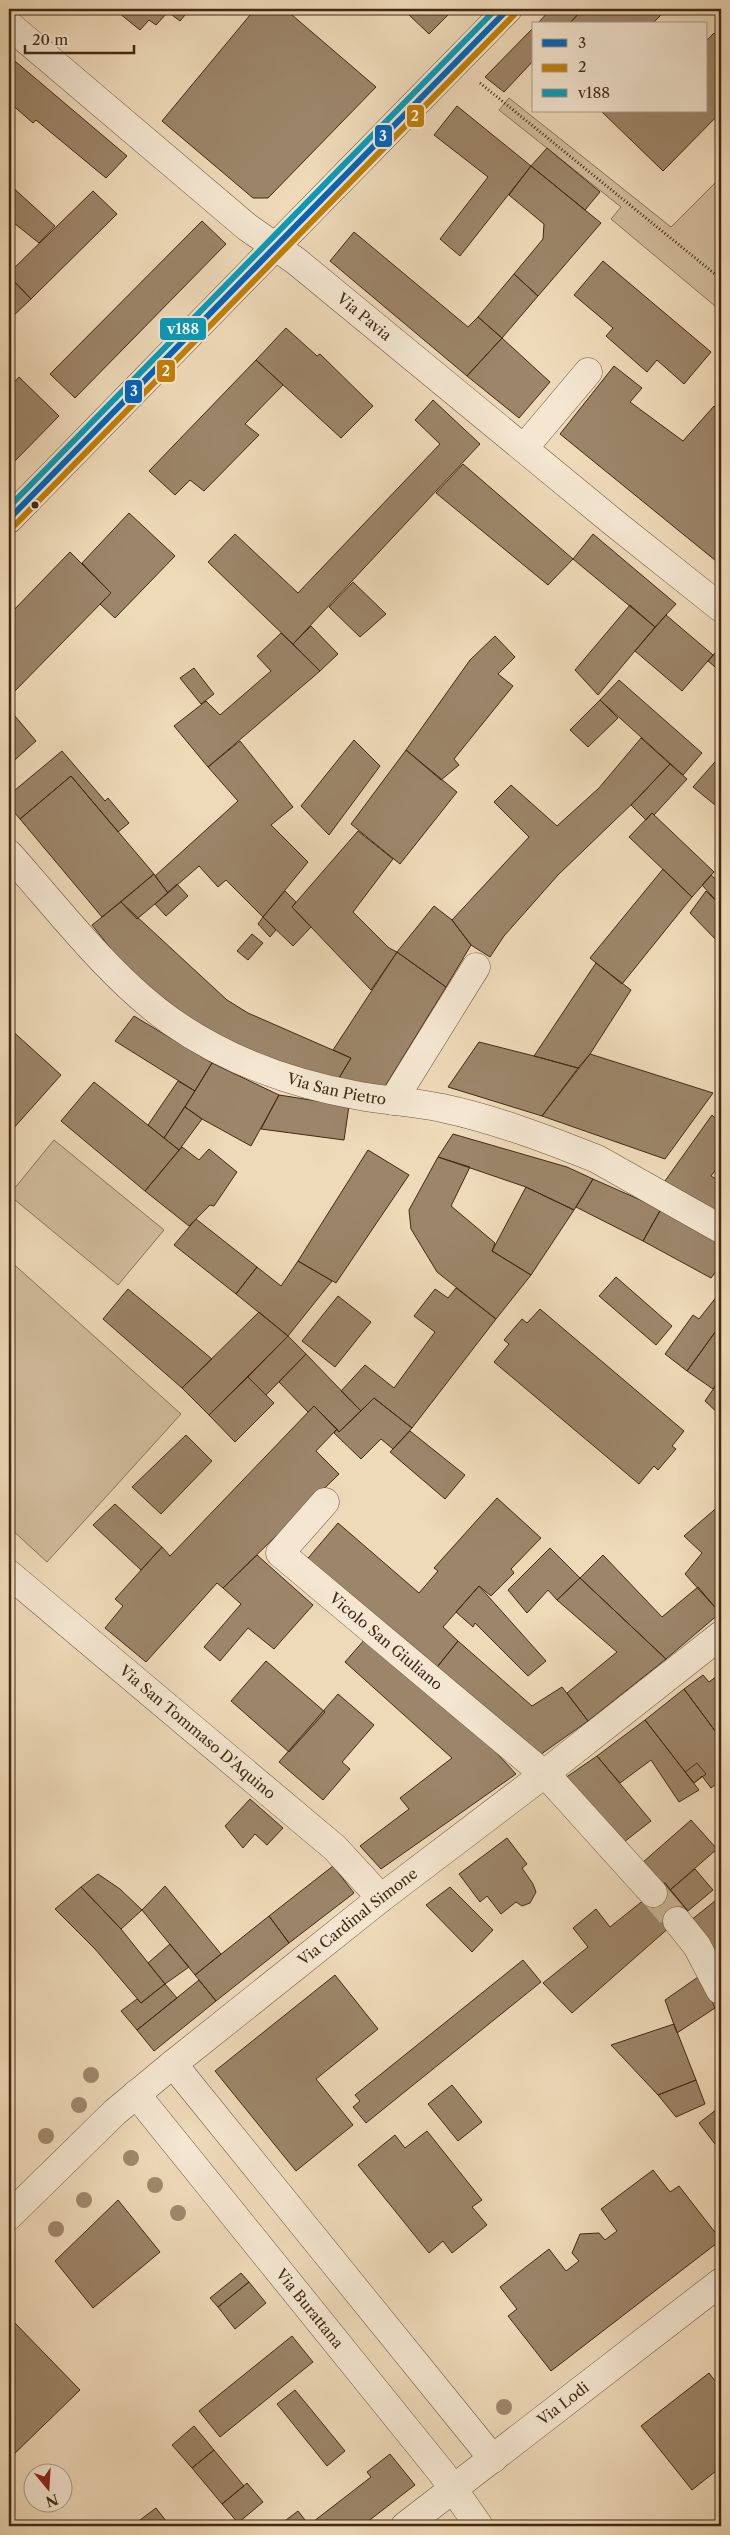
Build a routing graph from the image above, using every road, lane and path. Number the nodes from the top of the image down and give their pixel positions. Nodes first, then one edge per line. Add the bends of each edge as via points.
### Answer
1 (508, 9) edge
2 (9, 25) edge
3 (476, 80) dead end
4 (275, 247) junction
5 (721, 279) edge
6 (588, 372) dead end
7 (524, 448) junction
8 (9, 520) edge
9 (721, 608) edge
10 (9, 854) edge
11 (476, 967) dead end
12 (393, 1101) junction
13 (721, 1229) edge
14 (325, 1502) dead end
15 (9, 1574) edge
16 (721, 1635) edge
17 (543, 1775) junction
18 (653, 1893) tunnel mouth
19 (381, 1898) junction
20 (677, 1921) tunnel mouth
21 (720, 1990) edge
22 (173, 2064) junction
23 (136, 2094) junction
24 (9, 2216) edge
25 (721, 2282) edge
26 (493, 2459) junction
27 (453, 2490) junction
28 (405, 2526) edge
29 (479, 2526) edge

1 - 4 street
2 - 4 street, Via Pavia via 247,227
3 - 5 path
4 - 7 street, Via Pavia via 303,266
4 - 8 street
6 - 7 street
7 - 9 street, Via Pavia
10 - 12 street, Via San Pietro via 118,975 184,1030 240,1061 283,1078
11 - 12 street
12 - 13 street, Via San Pietro via 466,1114 577,1151
14 - 17 street, Vicolo San Giuliano via 280,1553
15 - 19 street, Via San Tommaso D'Aquino via 335,1848
16 - 17 street, Via Cardinal Simone
17 - 18 street
17 - 19 street, Via Cardinal Simone
19 - 22 street, Via Cardinal Simone
20 - 21 street via 697,1946
22 - 23 street, Via Cardinal Simone
22 - 26 street
23 - 24 street, Via Cardinal Simone
23 - 27 street, Via Burattana
25 - 26 street, Via Lodi
26 - 27 street, Via Lodi
27 - 28 street, Via Lodi
27 - 29 street, Via Burattana

